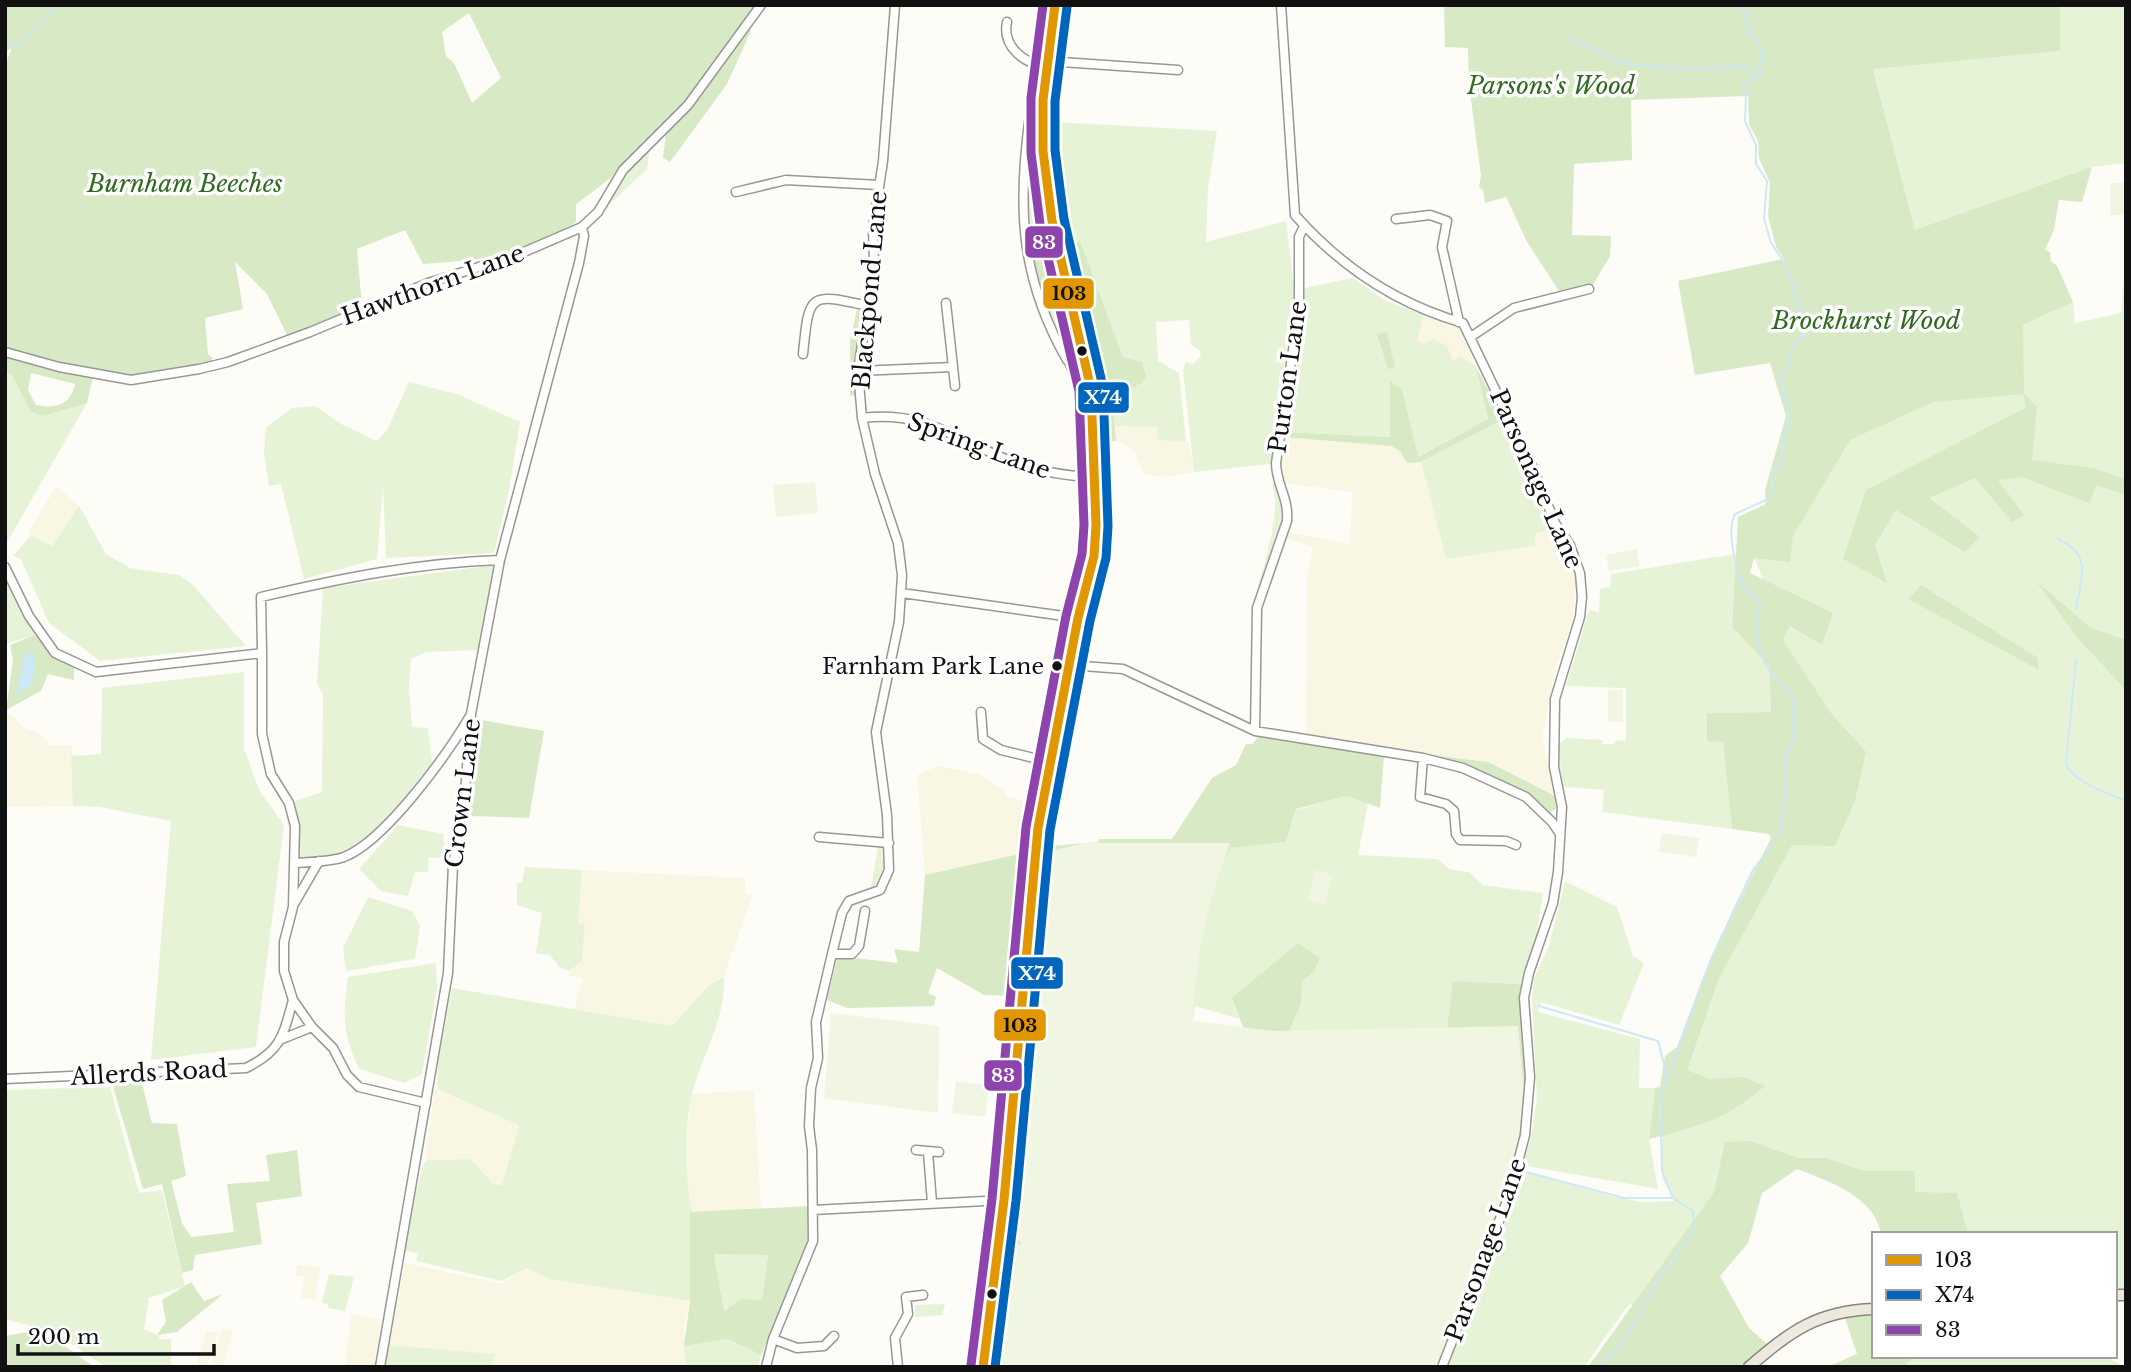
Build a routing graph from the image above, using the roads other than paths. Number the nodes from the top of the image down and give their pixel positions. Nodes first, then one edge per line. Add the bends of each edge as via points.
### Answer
1 (761, 5) edge
2 (895, 5) edge
3 (1055, 5) edge
4 (1281, 5) edge
5 (1007, 22) dead end
6 (1046, 64) junction
7 (1178, 70) dead end
8 (1030, 115) dead end
9 (1027, 150) junction
10 (1043, 151) junction
11 (879, 185) junction
12 (736, 192) dead end
13 (1396, 219) dead end
14 (582, 226) junction
15 (1304, 226) junction
16 (1589, 289) dead end
17 (946, 303) dead end
18 (868, 306) junction
19 (1459, 321) junction
20 (1472, 336) junction
21 (5, 352) edge
22 (803, 354) dead end
23 (1086, 360) junction
24 (1069, 362) junction
25 (953, 367) junction
26 (858, 371) junction
27 (955, 386) dead end
28 (1080, 386) dead end
29 (862, 418) junction
30 (1096, 478) junction
31 (500, 560) junction
32 (5, 567) edge
33 (902, 593) junction
34 (1078, 618) junction
35 (262, 653) junction
36 (1069, 665) junction
37 (981, 712) dead end
38 (471, 714) junction
39 (1255, 731) junction
40 (1423, 758) junction
41 (1050, 762) junction
42 (1560, 834) junction
43 (818, 837) dead end
44 (888, 843) junction
45 (1516, 845) dead end
46 (319, 861) junction
47 (295, 863) junction
48 (293, 907) junction
49 (865, 911) dead end
50 (832, 954) junction
51 (293, 1000) junction
52 (312, 1027) junction
53 (282, 1040) junction
54 (5, 1079) edge
55 (426, 1104) junction
56 (916, 1150) dead end
57 (928, 1152) junction
58 (939, 1152) dead end
59 (1003, 1200) junction
60 (932, 1203) junction
61 (813, 1210) junction
62 (923, 1296) dead end
63 (1872, 1309) edge
64 (834, 1336) dead end
65 (773, 1339) junction
66 (380, 1367) edge
67 (766, 1367) edge
68 (898, 1367) edge
69 (983, 1367) edge
70 (1442, 1367) edge
71 (1749, 1367) edge

1 - 14 street, Hawthorn Lane via 688,105 623,170 598,212
2 - 11 street, Blackpond Lane
3 - 6 main road
4 - 15 street via 1295,215
5 - 6 street via 1006,41 1011,47 1031,63
6 - 7 street
6 - 10 main road
8 - 9 street
9 - 10 street
9 - 24 street via 1024,226 1032,283
10 - 23 main road via 1052,221
11 - 12 street via 786,180
11 - 18 street, Blackpond Lane
13 - 19 street via 1430,215 1447,221 1442,247
14 - 21 street, Hawthorn Lane via 517,256 428,283 310,332 199,369 131,380
14 - 31 street, Crown Lane via 579,263
15 - 19 street, Parsonage Lane via 1374,286
15 - 39 street, Purton Lane via 1299,310 1276,463 1276,477 1289,508 1257,608
16 - 20 street via 1514,308
17 - 25 street
18 - 22 street via 818,298 809,308
18 - 26 street, Blackpond Lane
19 - 20 street, Parsonage Lane
20 - 42 street, Parsonage Lane via 1580,573 1580,617 1555,699 1554,767 1562,807
23 - 24 street
23 - 30 main road
24 - 28 street
25 - 26 street
25 - 27 street
26 - 29 street, Blackpond Lane
29 - 30 street, Spring Lane via 920,420 1015,462 1062,475
29 - 33 street, Blackpond Lane via 898,543
30 - 34 main road via 1094,556
31 - 35 street via 365,573 261,597
31 - 38 street, Crown Lane
32 - 35 street via 29,616 55,653 96,672
33 - 34 street
33 - 44 street, Blackpond Lane via 876,732
34 - 36 main road
35 - 47 street via 262,734 271,774 289,803 295,826
36 - 39 street via 1123,669
36 - 41 main road
37 - 41 street via 983,739 1001,750
38 - 46 street via 438,766 379,832 345,857
38 - 55 street, Crown Lane via 453,865 448,973
39 - 40 street
40 - 42 street via 1463,768 1526,797
40 - 45 street via 1420,797 1454,811 1455,834 1460,840 1509,838
41 - 59 main road via 1037,833
42 - 70 street, Parsonage Lane via 1553,903 1524,998 1530,1077 1525,1135 1510,1193
43 - 44 street
44 - 50 street, Blackpond Lane via 887,880 880,890 849,901
46 - 47 street
46 - 48 street
47 - 48 street
48 - 51 street via 284,942 284,971
49 - 50 street via 859,946 852,954
50 - 61 street, Blackpond Lane via 816,1022 818,1058 811,1088
51 - 52 street
51 - 53 street
52 - 53 street, Allerds Road
52 - 55 street via 333,1048 359,1087
53 - 54 street, Allerds Road via 265,1059 246,1068
55 - 66 street, Crown Lane
56 - 57 street
57 - 58 street
57 - 60 street
59 - 60 street
59 - 69 main road
60 - 61 street
61 - 65 street, Blackpond Lane via 813,1241
62 - 68 street via 906,1297 908,1314 895,1338
63 - 71 main road via 1835,1312 1797,1328
64 - 65 street via 824,1346 797,1348
65 - 67 street, Blackpond Lane

